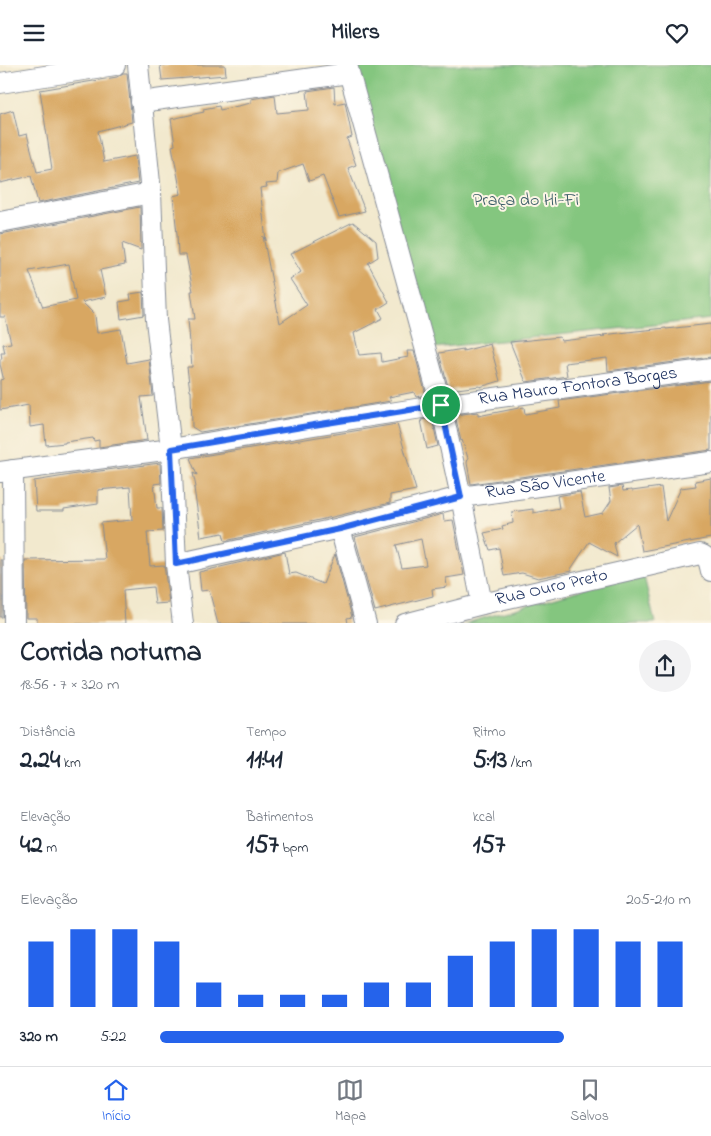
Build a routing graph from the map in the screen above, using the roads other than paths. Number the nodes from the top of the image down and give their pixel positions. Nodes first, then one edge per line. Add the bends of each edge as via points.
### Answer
1 (115, 65) edge
2 (138, 65) edge
3 (348, 69) edge
4 (0, 83) edge
5 (141, 102) junction
6 (151, 193) junction
7 (0, 222) edge
8 (711, 369) edge
9 (441, 405) junction
10 (171, 449) junction
11 (711, 462) edge
12 (6, 471) edge
13 (461, 497) junction
14 (340, 529) junction
15 (176, 564) junction
16 (711, 571) edge
17 (482, 604) junction
18 (14, 623) edge
19 (183, 623) edge
20 (366, 623) edge
21 (405, 623) edge

1 - 4 street
2 - 5 street
3 - 5 street
3 - 9 street
5 - 6 street
6 - 7 street
6 - 10 street via 156,320
8 - 9 street, Rua Mauro Fontora Borges
9 - 10 street, Rua Mauro Fontora Borges
9 - 13 street
10 - 12 street, Rua Mauro Fontora Borges
10 - 15 street
11 - 13 street, Rua São Vicente
12 - 18 street
13 - 14 street, Rua São Vicente
13 - 17 street
14 - 15 street, Rua São Vicente
14 - 20 street
15 - 19 street
16 - 17 street, Rua Ouro Preto via 708,559 700,554
17 - 21 street, Rua Ouro Preto

